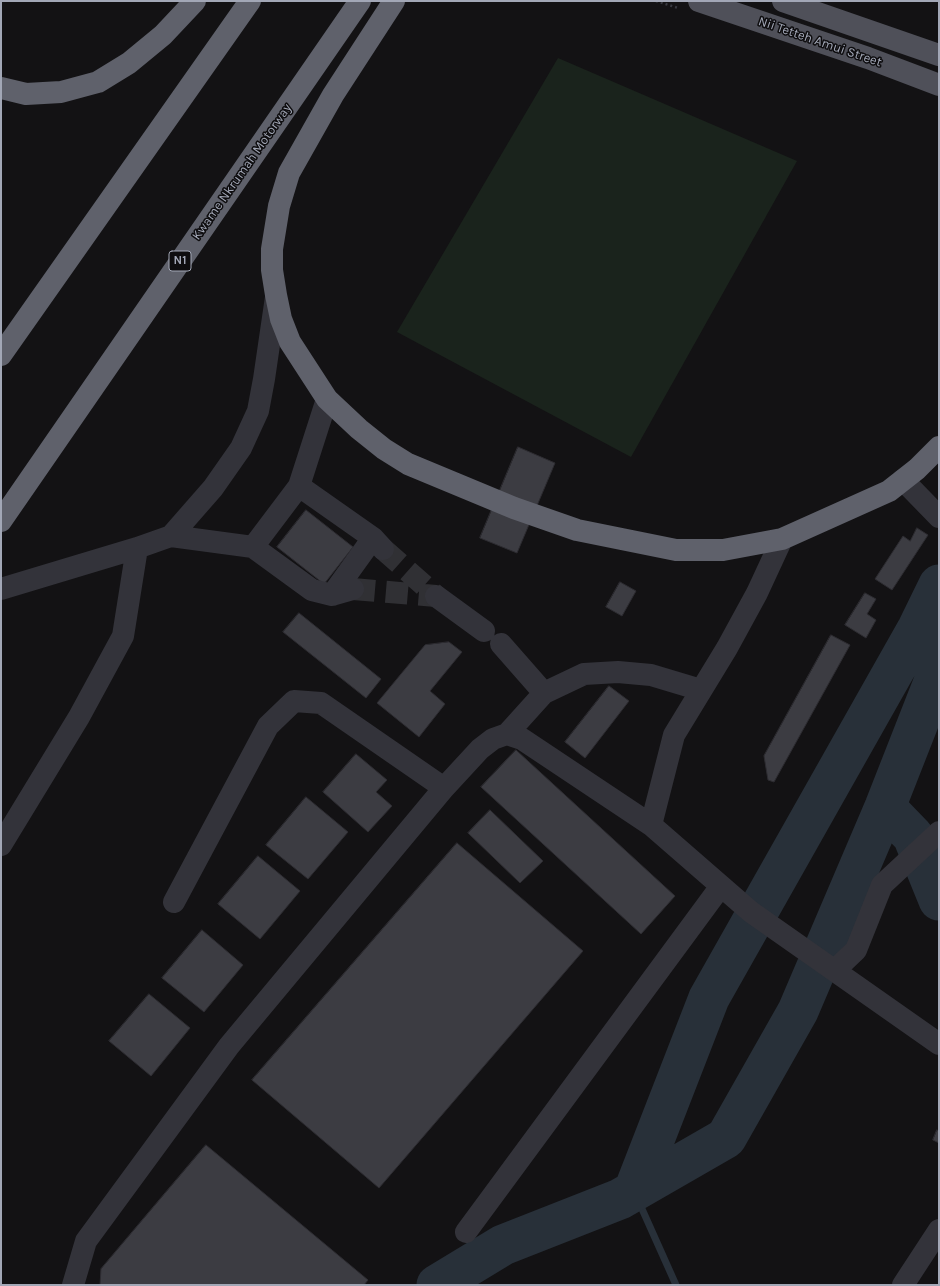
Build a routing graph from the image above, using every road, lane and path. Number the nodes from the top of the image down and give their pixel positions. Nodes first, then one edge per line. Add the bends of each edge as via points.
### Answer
1 (195, 1) edge
2 (250, 1) edge
3 (360, 1) edge
4 (394, 1) edge
5 (699, 1) edge
6 (783, 1) edge
7 (939, 55) edge
8 (939, 85) edge
9 (1, 88) edge
10 (276, 295) junction
11 (1, 355) edge
12 (327, 399) junction
13 (939, 447) edge
14 (903, 480) junction
15 (299, 486) junction
16 (939, 517) edge
17 (1, 521) edge
18 (171, 536) junction
19 (782, 539) junction
20 (253, 547) junction
21 (138, 548) junction
22 (1, 589) edge
23 (353, 589) tunnel mouth
24 (332, 595) junction
25 (436, 596) dead end
26 (701, 690) junction
27 (544, 693) junction
28 (507, 734) junction
29 (444, 788) junction
30 (650, 826) junction
31 (939, 832) edge
32 (1, 845) edge
33 (721, 886) junction
34 (174, 902) dead end
35 (835, 970) junction
36 (939, 1044) edge
37 (939, 1230) edge
38 (466, 1232) dead end
39 (73, 1285) edge
40 (903, 1285) edge

1 - 9 highway via 163,35 129,63 98,82 61,92 26,94
2 - 11 highway
3 - 17 highway, Kwame Nkrumah Motorway / N1
4 - 10 highway via 333,95 289,173 279,206 272,248
5 - 8 main road, Nii Tetteh Amui Street via 868,58
6 - 7 main road
10 - 12 highway via 281,319 290,342
10 - 18 street via 258,411 241,448 214,488
12 - 15 street
12 - 19 highway via 358,429 408,464 514,508 577,530 676,550 723,550
13 - 14 highway via 918,469
14 - 16 street
14 - 19 highway via 889,491
15 - 20 street
15 - 24 street via 378,543
18 - 20 street
18 - 21 street
19 - 26 street via 757,593
20 - 24 street via 312,590
21 - 22 street
21 - 32 street via 123,636 79,717
23 - 24 street
25 - 27 street via 493,637
26 - 27 street via 651,675 618,672 584,674
26 - 30 street via 674,735
27 - 28 street
28 - 29 street via 493,739 480,749
28 - 30 street via 522,739
29 - 34 street via 321,703 294,702 268,726
29 - 39 street via 229,1046 86,1241
30 - 33 street
31 - 35 street via 882,885 856,950
33 - 35 street via 751,912
33 - 38 street
35 - 36 street
37 - 40 street

